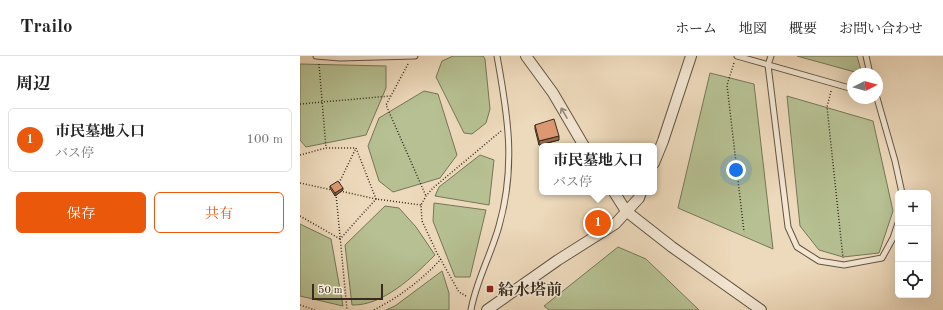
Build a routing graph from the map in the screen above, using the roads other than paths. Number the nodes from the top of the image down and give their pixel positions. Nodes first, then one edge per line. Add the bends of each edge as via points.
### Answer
1 (317, 56) edge
2 (412, 56) edge
3 (415, 56) edge
4 (497, 56) edge
5 (526, 56) edge
6 (692, 56) edge
7 (737, 56) edge
8 (771, 56) edge
9 (866, 56) edge
10 (768, 65) junction
11 (869, 68) edge
12 (847, 87) edge
13 (879, 104) edge
14 (582, 143) edge
15 (657, 156) edge
16 (901, 190) edge
17 (616, 195) edge
18 (640, 195) edge
19 (626, 211) junction
20 (897, 226) edge
21 (471, 310) edge
22 (487, 310) edge
23 (761, 310) edge

1 - 2 lane
2 - 3 lane
4 - 21 lane via 510,136 508,187 499,226 474,293
14 -> 5 street via 553,93
6 - 15 street
7 - 10 lane
8 - 10 lane
9 - 11 lane
10 - 12 lane
10 - 20 lane via 788,227 797,248 819,261 844,265 882,258
13 - 16 lane
17 - 19 street
18 - 19 street
19 - 22 street via 615,224
19 - 23 street

